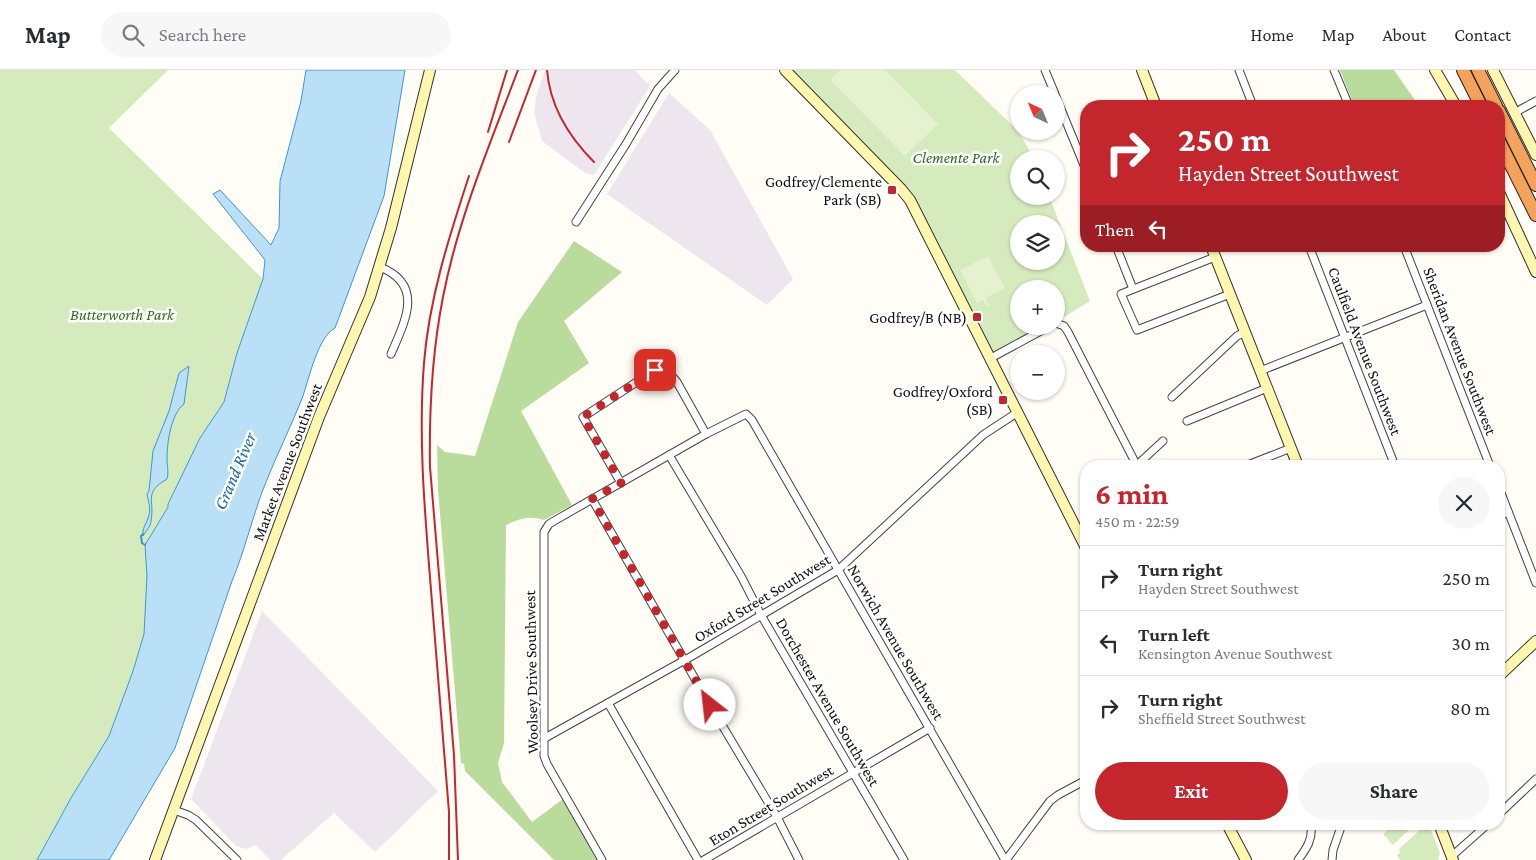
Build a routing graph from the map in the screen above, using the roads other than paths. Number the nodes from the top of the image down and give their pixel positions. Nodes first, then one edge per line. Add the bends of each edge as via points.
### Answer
1 (430, 70) edge
2 (675, 70) edge
3 (785, 70) edge
4 (1046, 70) edge
5 (1142, 70) edge
6 (1239, 70) edge
7 (1334, 70) edge
8 (1435, 70) edge
9 (1463, 70) edge
10 (1478, 70) edge
11 (1493, 70) edge
12 (1052, 85) edge
13 (1154, 100) edge
14 (1251, 100) edge
15 (1346, 100) edge
16 (1452, 100) edge
17 (1478, 100) edge
18 (1493, 100) edge
19 (1536, 101) edge
20 (1514, 113) junction
21 (1065, 117) edge
22 (1505, 123) edge
23 (1505, 152) edge
24 (1080, 153) edge
25 (1536, 155) edge
26 (1536, 185) edge
27 (1505, 205) edge
28 (1536, 215) edge
29 (576, 222) dead end
30 (1118, 252) edge
31 (1213, 252) edge
32 (1311, 252) edge
33 (1406, 252) edge
34 (1215, 257) junction
35 (380, 267) junction
36 (1536, 272) edge
37 (1133, 289) junction
38 (1230, 294) junction
39 (1427, 305) junction
40 (1065, 328) edge
41 (1245, 332) junction
42 (1033, 335) edge
43 (1345, 338) junction
44 (392, 354) dead end
45 (991, 358) junction
46 (1260, 371) junction
47 (1267, 388) junction
48 (1172, 397) dead end
49 (1018, 412) junction
50 (1187, 421) dead end
51 (706, 434) junction
52 (1162, 441) dead end
53 (1291, 448) junction
54 (669, 454) junction
55 (1134, 460) edge
56 (1143, 460) edge
57 (1260, 460) edge
58 (1296, 460) edge
59 (1393, 460) edge
60 (1488, 460) edge
61 (621, 483) junction
62 (592, 499) junction
63 (1505, 504) edge
64 (1508, 512) junction
65 (1505, 513) edge
66 (1080, 533) edge
67 (838, 570) junction
68 (1536, 583) edge
69 (761, 614) junction
70 (1536, 641) edge
71 (685, 660) junction
72 (1505, 670) edge
73 (608, 703) junction
74 (930, 728) junction
75 (545, 738) junction
76 (853, 772) junction
77 (1536, 779) edge
78 (1080, 784) edge
79 (1505, 808) edge
80 (174, 810) junction
81 (777, 817) junction
82 (1230, 830) edge
83 (1312, 830) edge
84 (1340, 830) edge
85 (1441, 830) edge
86 (1482, 830) edge
87 (1453, 858) edge
88 (155, 860) edge
89 (238, 860) edge
90 (602, 860) edge
91 (698, 860) edge
92 (704, 860) edge
93 (800, 860) edge
94 (904, 860) edge
95 (1005, 860) edge
96 (1246, 860) edge
97 (1298, 860) edge
98 (1332, 860) edge

1 - 35 main road, Market Avenue Southwest
2 - 29 street via 658,89
3 - 45 main road via 906,195
4 - 12 street
5 - 13 main road
6 - 14 street
7 - 15 street
8 - 16 main road
9 - 17 highway
10 - 18 highway
11 - 20 main road
19 - 20 street
20 - 25 main road
21 - 24 street
22 - 26 highway
23 - 28 highway
27 - 36 main road
30 - 37 street
31 - 34 main road
32 - 43 street, Caulfield Avenue Southwest
33 - 39 street, Sheridan Avenue Southwest
34 - 37 street
34 - 38 main road
35 - 44 street via 396,276 406,289 408,299 408,308
35 - 80 main road, Market Avenue Southwest via 319,417
37 - 38 street via 1121,294 1136,330
38 - 41 main road
39 - 43 street
39 - 60 street, Sheridan Avenue Southwest
40 - 55 street
41 - 46 main road
41 - 48 street
42 - 45 street
43 - 46 street
43 - 59 street, Caulfield Avenue Southwest
45 - 49 main road
46 - 47 main road
47 - 50 street
47 - 53 main road
49 - 66 main road
49 - 67 street, Oxford Street Southwest via 983,435
51 - 54 street
51 - 61 street via 677,382 665,368 655,370 583,417
51 - 67 street, Norwich Avenue Southwest via 746,414
52 - 56 street
53 - 57 street
53 - 58 main road
54 - 61 street
54 - 69 street, Dorchester Avenue Southwest
61 - 62 street
62 - 71 street
62 - 75 street, Woolsey Drive Southwest via 554,520 543,539
63 - 64 street
64 - 65 street
64 - 68 street
67 - 69 street, Oxford Street Southwest
67 - 74 street, Norwich Avenue Southwest
69 - 71 street, Oxford Street Southwest
69 - 76 street, Dorchester Avenue Southwest
70 - 72 main road
71 - 73 street, Oxford Street Southwest
71 - 81 street
73 - 75 street, Oxford Street Southwest
73 - 91 street
74 - 76 street, Eton Street Southwest
74 - 95 street, Norwich Avenue Southwest
75 - 90 street, Woolsey Drive Southwest via 547,764
76 - 81 street, Eton Street Southwest
76 - 94 street, Dorchester Avenue Southwest
77 - 79 street
78 - 95 street via 1050,801
80 - 88 main road, Market Avenue Southwest
80 - 89 street via 196,820
81 - 92 street, Eton Street Southwest
81 - 93 street
82 - 96 main road
83 - 97 street via 1308,846
84 - 98 street
85 - 87 main road
86 - 87 street

